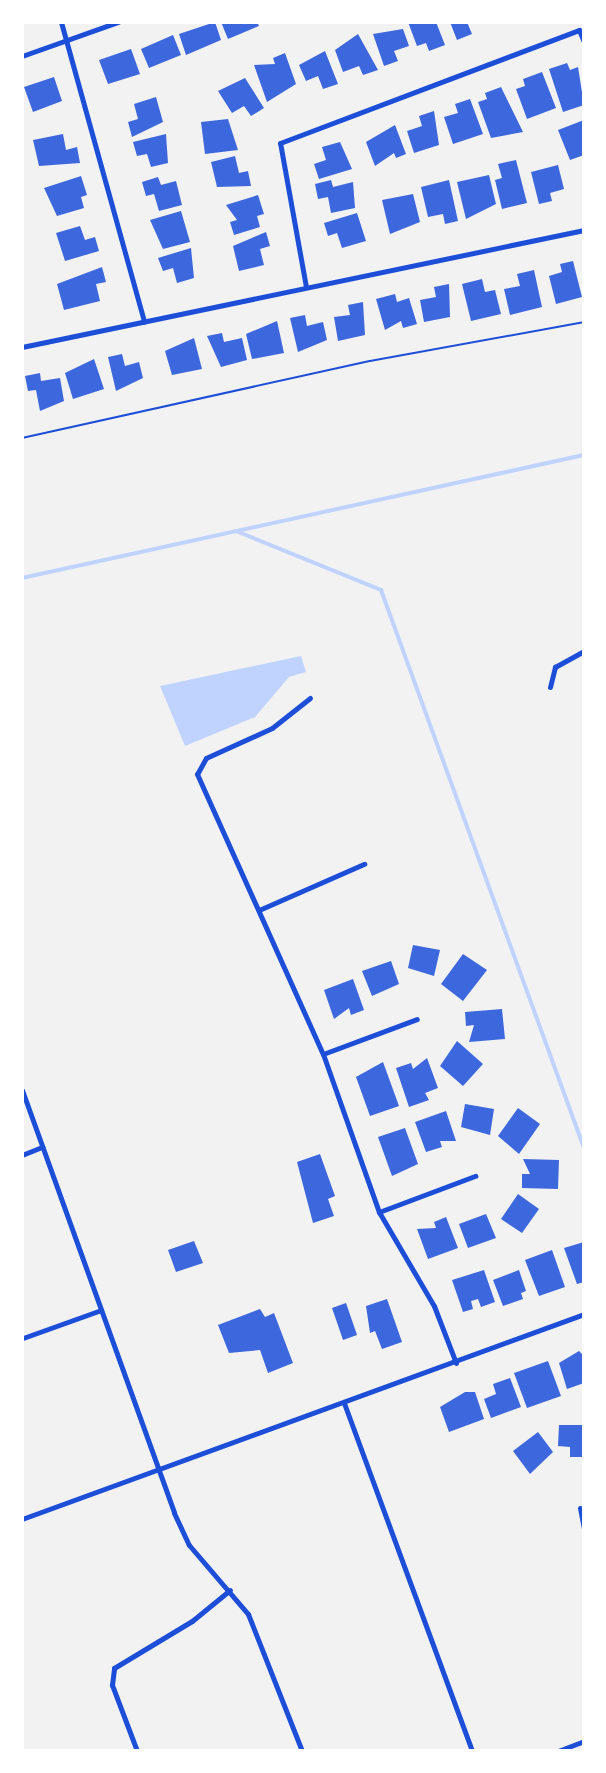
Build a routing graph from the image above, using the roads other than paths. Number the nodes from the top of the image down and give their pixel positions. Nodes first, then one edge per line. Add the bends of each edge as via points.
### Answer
1 (61, 22) edge
2 (118, 22) edge
3 (68, 41) junction
4 (584, 42) edge
5 (22, 56) edge
6 (584, 230) edge
7 (306, 287) junction
8 (144, 322) junction
9 (22, 347) edge
10 (584, 651) edge
11 (550, 687) dead end
12 (310, 698) dead end
13 (364, 864) dead end
14 (259, 910) junction
15 (417, 1019) dead end
16 (323, 1054) junction
17 (22, 1090) edge
18 (42, 1147) junction
19 (22, 1155) edge
20 (475, 1176) dead end
21 (379, 1212) junction
22 (101, 1310) junction
23 (584, 1314) edge
24 (23, 1338) edge
25 (456, 1363) junction
26 (344, 1403) junction
27 (158, 1469) junction
28 (580, 1508) dead end
29 (22, 1519) edge
30 (584, 1529) edge
31 (230, 1590) junction
32 (584, 1741) edge
33 (137, 1751) edge
34 (302, 1751) edge
35 (472, 1751) edge
36 (558, 1751) edge

1 - 3 street
2 - 3 street
3 - 5 street
3 - 8 street
4 - 7 street via 579,30 280,143
6 - 7 street
7 - 8 street
8 - 9 street
10 - 11 street via 555,667
12 - 14 street via 272,728 206,758 197,774
13 - 14 street
14 - 16 street
15 - 16 street
16 - 21 street
17 - 18 street
18 - 19 street
18 - 22 street
20 - 21 street
21 - 25 street via 434,1306
22 - 24 street
22 - 27 street
23 - 25 street
25 - 26 street
26 - 27 street
26 - 35 street
27 - 29 street
27 - 31 street via 189,1545
28 - 30 street
31 - 33 street via 192,1621 114,1668 112,1685
31 - 34 street via 267,1653
32 - 36 street

